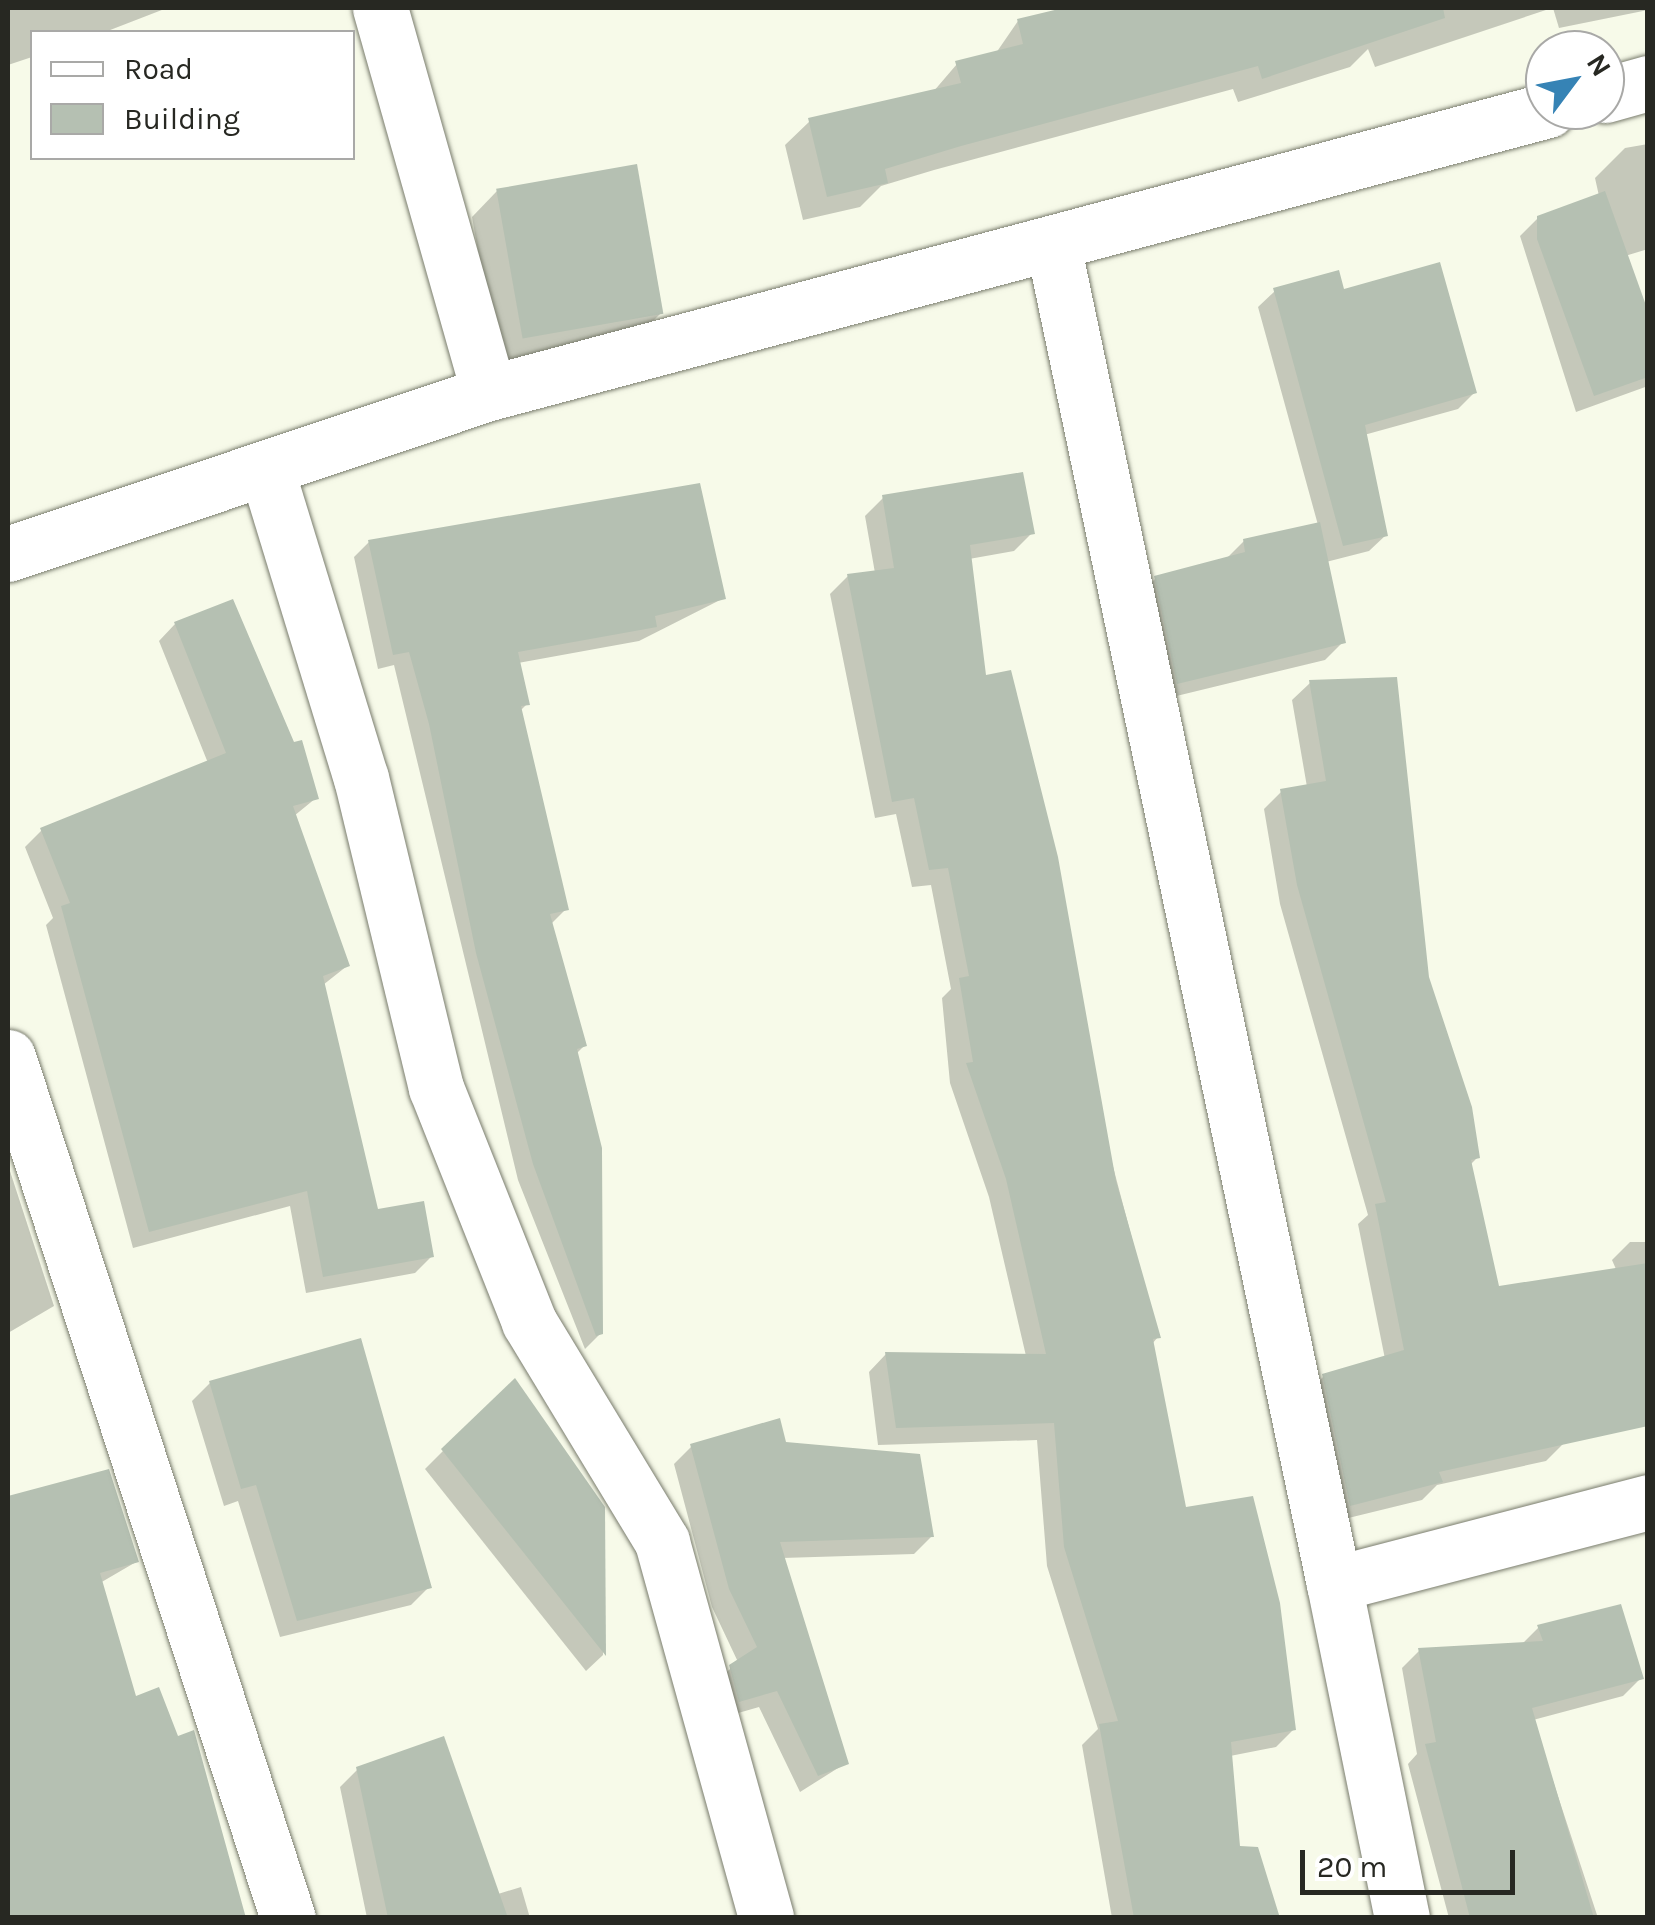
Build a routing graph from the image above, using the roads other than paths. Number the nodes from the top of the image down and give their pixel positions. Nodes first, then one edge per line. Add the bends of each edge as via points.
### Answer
1 (380, 8) edge
2 (1525, 116) edge
3 (1053, 245) junction
4 (489, 393) junction
5 (266, 468) junction
6 (8, 554) edge
7 (8, 1057) edge
8 (1648, 1502) edge
9 (1334, 1584) junction
10 (288, 1918) edge
11 (766, 1918) edge
12 (1402, 1918) edge

1 - 4 street
2 - 3 street
3 - 4 street
3 - 9 street
4 - 5 street
5 - 6 street
5 - 11 street via 361,778 436,1088 529,1322 662,1542
7 - 10 street
8 - 9 street
9 - 12 street

